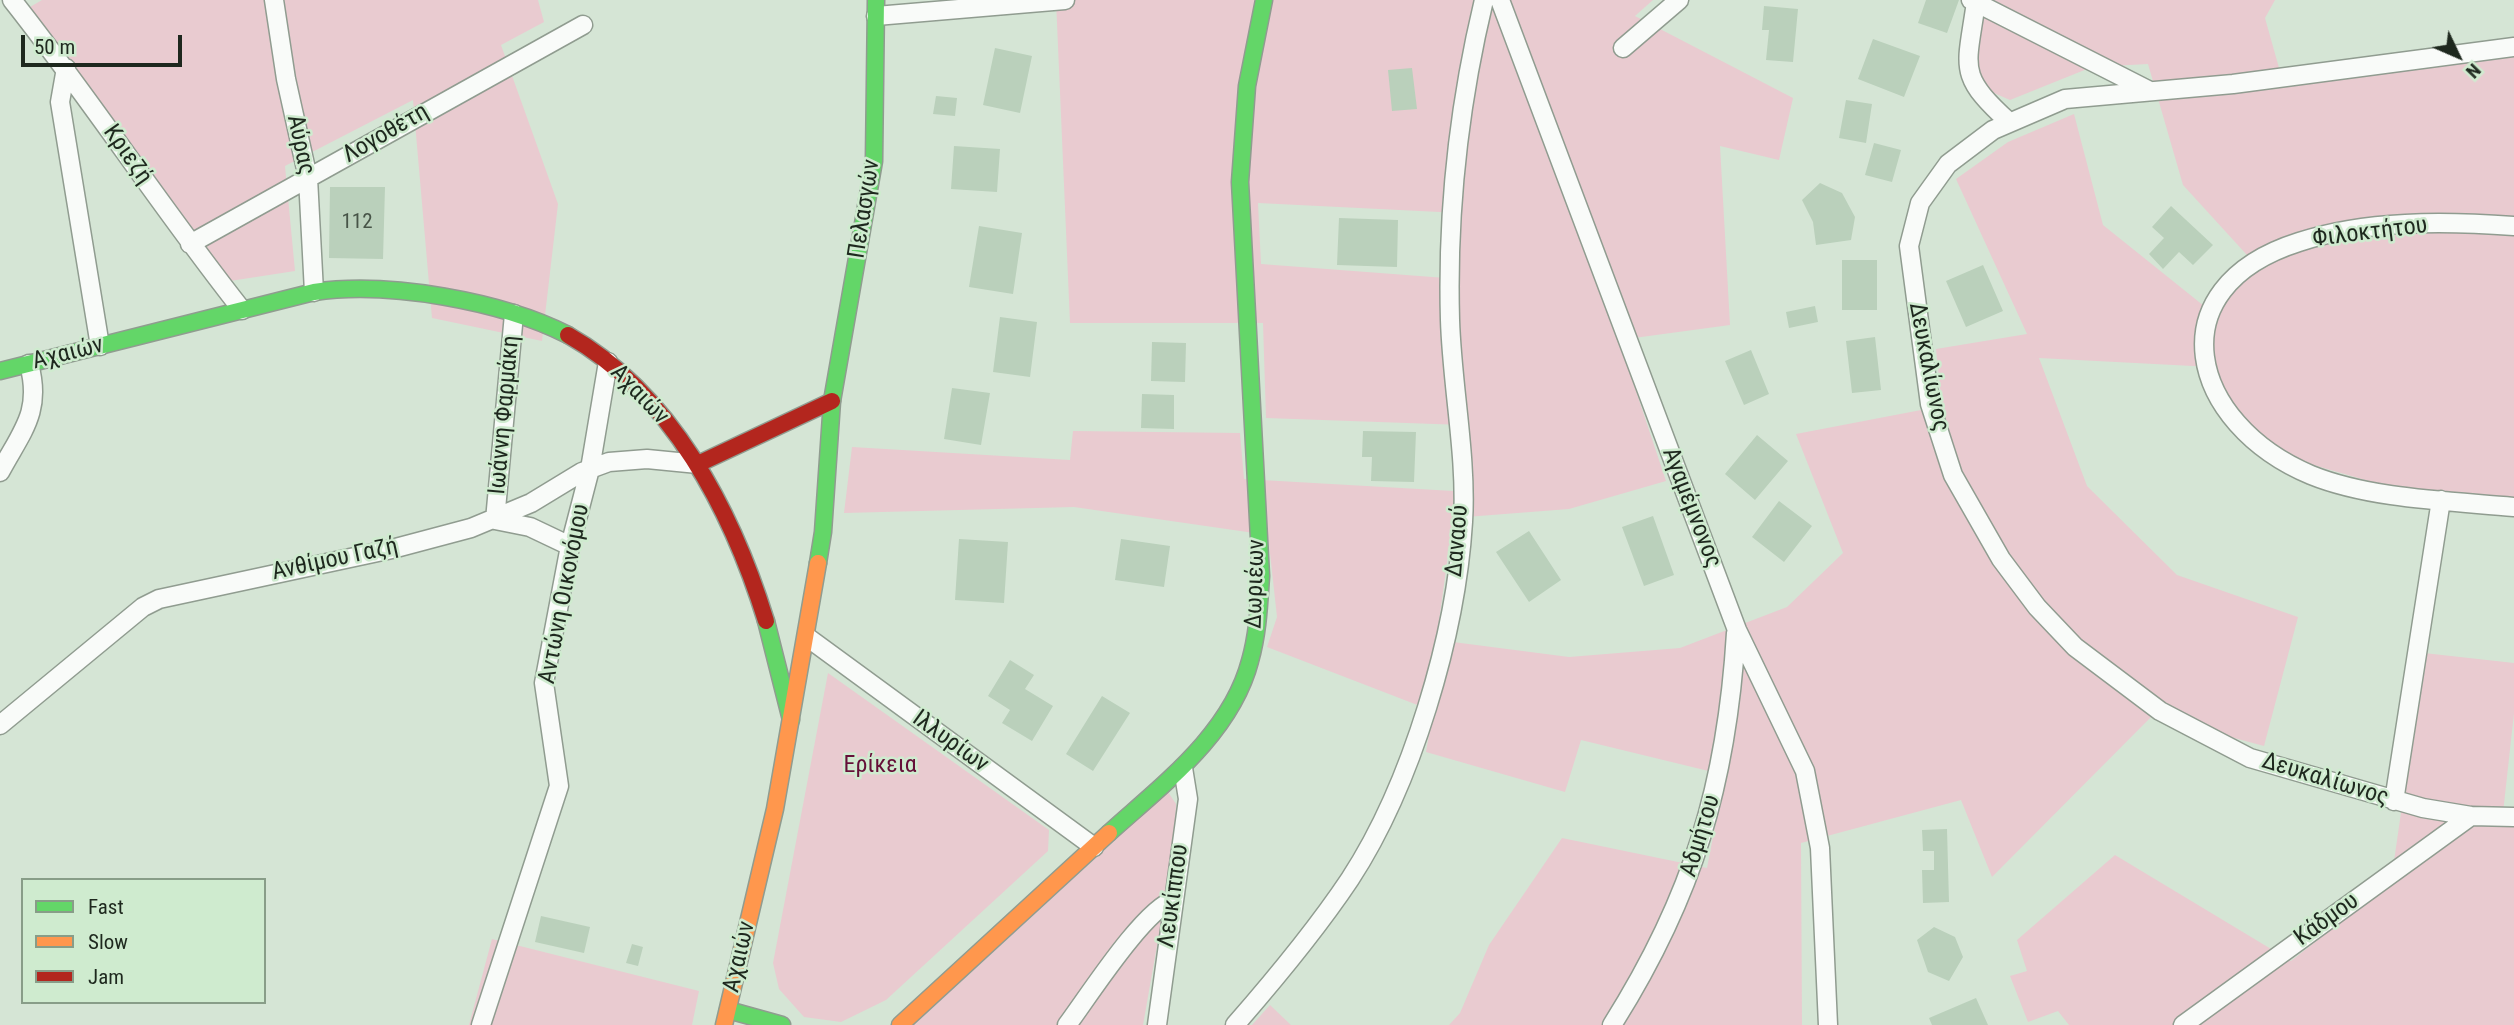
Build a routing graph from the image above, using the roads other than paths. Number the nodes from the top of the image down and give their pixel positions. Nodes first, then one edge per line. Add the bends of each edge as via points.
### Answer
1 (12, 0) edge
2 (274, 0) edge
3 (1065, 0) edge
4 (1264, 0) edge
5 (1484, 0) edge
6 (1500, 0) edge
7 (1679, 0) edge
8 (1973, 1) edge
9 (876, 8) edge
10 (583, 25) dead end
11 (2514, 47) edge
12 (1623, 48) dead end
13 (66, 68) junction
14 (2151, 92) junction
15 (2009, 122) junction
16 (308, 178) junction
17 (2514, 226) edge
18 (190, 244) junction
19 (314, 292) junction
20 (242, 310) junction
21 (514, 314) junction
22 (100, 346) junction
23 (608, 362) junction
24 (29, 364) junction
25 (0, 371) edge
26 (832, 401) junction
27 (698, 464) junction
28 (590, 469) junction
29 (0, 472) edge
30 (2441, 500) junction
31 (2514, 507) edge
32 (495, 520) junction
33 (569, 546) junction
34 (1737, 629) junction
35 (807, 637) junction
36 (791, 720) junction
37 (0, 725) edge
38 (1183, 768) junction
39 (2394, 801) junction
40 (2471, 816) junction
41 (2514, 817) edge
42 (1094, 847) junction
43 (1174, 900) junction
44 (726, 1017) edge
45 (481, 1025) edge
46 (782, 1025) edge
47 (900, 1025) edge
48 (1067, 1025) edge
49 (1157, 1025) edge
50 (1236, 1025) edge
51 (1612, 1025) edge
52 (1828, 1025) edge
53 (2183, 1025) edge

1 - 13 street, Κριεζή
2 - 16 street, Αύρας
3 - 9 street
4 - 38 main road, Δωριέων via 1247,86 1240,182 1261,576 1258,622 1250,663 1235,697
5 - 50 street, Δαναού via 1466,88 1454,184 1450,316 1463,520 1438,663 1406,770 1371,843 1327,911
6 - 34 street, Αγαμέμνονος
7 - 12 street
8 - 14 street
8 - 15 street via 1967,65 1972,83
9 - 26 main road, Πελασγών via 874,161
10 - 16 street, Λογοθέτη
11 - 14 street, Δευκαλίωνος
13 - 18 street, Κριεζή
13 - 22 street via 60,102
14 - 15 street, Δευκαλίωνος via 2066,99
15 - 39 street, Δευκαλίωνος via 1965,149 1936,177 1917,210 1909,246 1930,404 1968,505 2037,607 2075,647 2131,691 2250,758
16 - 18 street, Λογοθέτη
16 - 19 street, Αύρας
17 - 30 street, Φιλοκτήτου via 2424,224 2298,242 2254,263 2228,286 2204,338 2204,368 2218,399 2239,427 2267,450 2332,482
18 - 20 street, Κριεζή
19 - 20 main road, Αχαιών
19 - 21 main road, Αχαιών via 391,287
20 - 22 main road, Αχαιών
21 - 23 main road, Αχαιών via 558,329
21 - 32 street, Ιωάννη Φαρμάκη
22 - 24 main road, Αχαιών
23 - 27 main road, Αχαιών via 653,407
23 - 28 street, Αντώνη Οικονόμου
24 - 25 main road, Αχαιών
24 - 29 street via 35,403
26 - 27 main road
26 - 35 main road, Πελασγών via 823,532
27 - 28 street, Ανθίμου Γαζή via 632,459
27 - 36 main road, Αχαιών via 730,518 754,574
28 - 32 street, Ανθίμου Γαζή
28 - 33 street, Αντώνη Οικονόμου
30 - 31 street, Φιλοκτήτου
30 - 39 street
32 - 33 street, Ιωάννη Φαρμάκη via 530,527
32 - 37 street, Ανθίμου Γαζή via 392,549 159,598
33 - 45 street, Αντώνη Οικονόμου via 544,683 559,786
34 - 51 street, Αδμήτου via 1728,731 1697,858 1664,934
34 - 52 street, Αγαμέμνονος via 1800,758 1813,798 1820,848
35 - 36 main road, Πελασγών
35 - 42 street, Ιλλυρίων
36 - 44 main road, Αχαιών
38 - 42 main road, Δωριέων
38 - 43 street, Λευκίππου via 1188,799
39 - 40 street, Δευκαλίωνος
40 - 41 street, Δευκαλίωνος
40 - 53 street, Κάδμου
42 - 47 main road, Δωριέων
43 - 48 street via 1160,906 1139,929
43 - 49 street, Λευκίππου
44 - 46 main road

